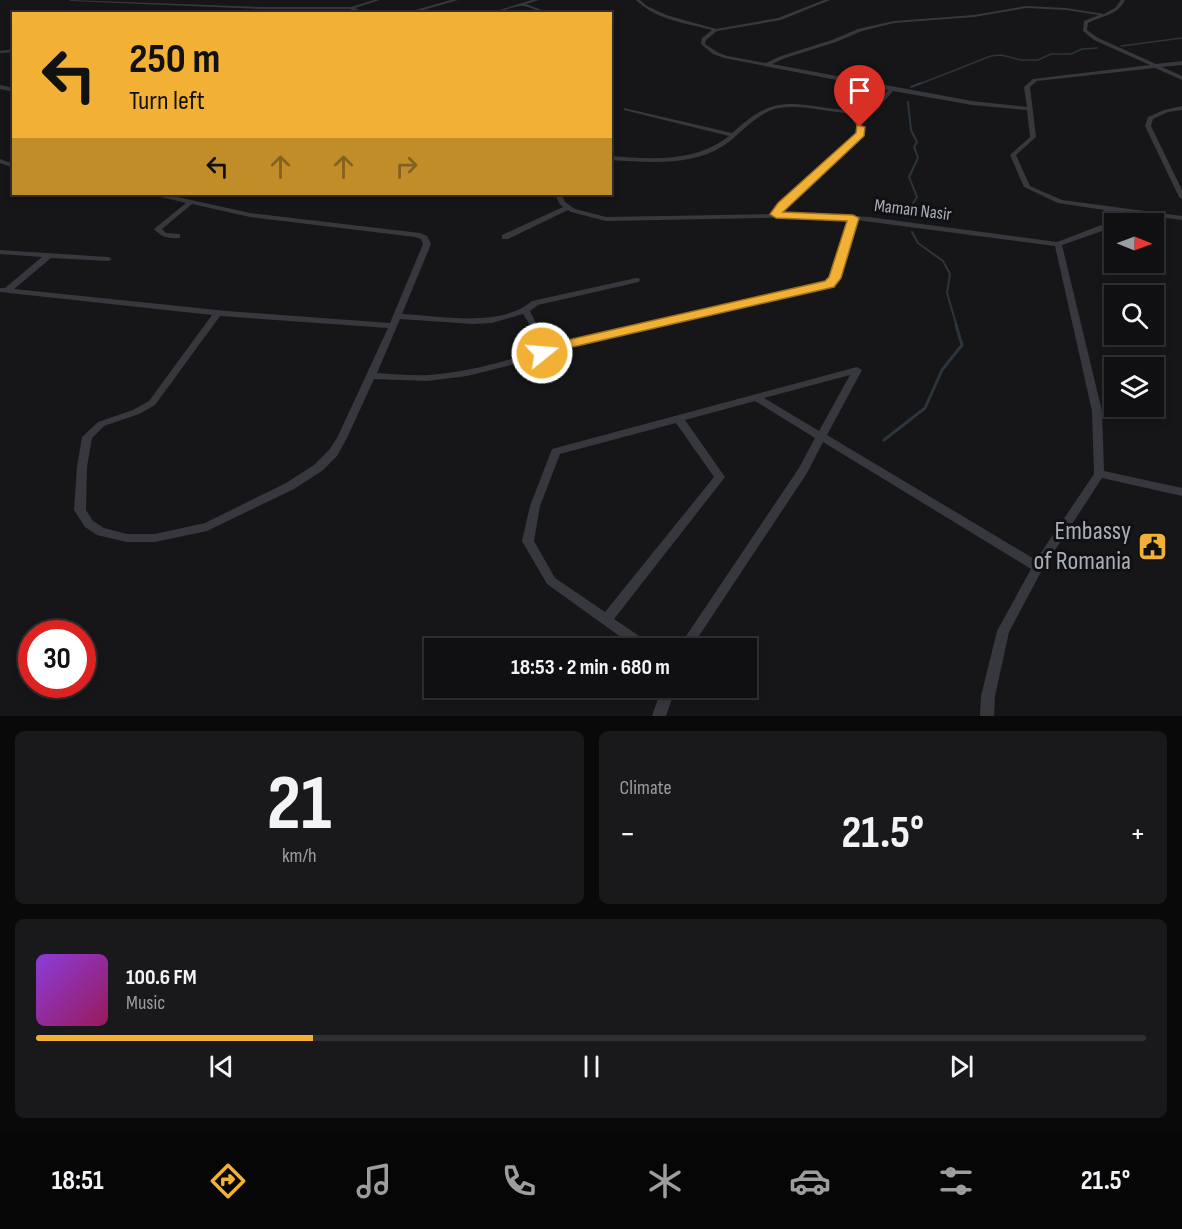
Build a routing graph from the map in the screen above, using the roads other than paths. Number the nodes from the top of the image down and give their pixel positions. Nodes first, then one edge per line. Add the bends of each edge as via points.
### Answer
1 (71, 0) edge
2 (97, 0) edge
3 (158, 0) edge
4 (257, 0) edge
5 (378, 0) edge
6 (456, 0) edge
7 (537, 0) edge
8 (638, 0) edge
9 (828, 0) edge
10 (1123, 0) edge
11 (92, 2) junction
12 (149, 4) junction
13 (521, 4) junction
14 (249, 8) junction
15 (351, 8) junction
16 (360, 12) edge
17 (412, 12) edge
18 (495, 12) edge
19 (544, 12) edge
20 (1106, 15) junction
21 (717, 30) junction
22 (1182, 63) edge
23 (766, 65) junction
24 (1156, 66) junction
25 (1182, 78) edge
26 (891, 89) junction
27 (1182, 108) edge
28 (626, 109) dead end
29 (1029, 109) junction
30 (850, 111) junction
31 (732, 135) junction
32 (612, 158) edge
33 (162, 195) edge
34 (558, 195) edge
35 (1182, 197) edge
36 (192, 201) junction
37 (567, 208) junction
38 (1108, 209) junction
39 (776, 214) junction
40 (853, 218) junction
41 (1182, 218) edge
42 (177, 236) dead end
43 (505, 237) dead end
44 (1058, 244) junction
45 (0, 252) edge
46 (49, 255) junction
47 (108, 258) dead end
48 (636, 280) dead end
49 (4, 291) edge
50 (526, 311) junction
51 (218, 313) junction
52 (396, 316) junction
53 (391, 326) junction
54 (564, 344) junction
55 (370, 376) junction
56 (754, 397) junction
57 (678, 418) junction
58 (821, 437) junction
59 (1099, 474) junction
60 (1182, 492) edge
61 (1038, 567) junction
62 (606, 620) junction
63 (632, 638) edge
64 (691, 638) edge
65 (665, 698) edge
66 (659, 716) edge
67 (987, 716) edge

1 - 11 street
2 - 11 street
3 - 12 street
4 - 14 street
5 - 15 street
6 - 17 street
7 - 13 street
8 - 21 street via 665,16
9 - 21 street via 779,19
10 - 20 street via 1119,8
11 - 12 street
12 - 14 street
13 - 18 street
13 - 19 street
14 - 15 street
15 - 16 street
20 - 23 street via 1026,8 894,22 860,30
20 - 24 street via 1086,22 1088,33
21 - 23 street via 704,39 709,50
22 - 24 street
23 - 26 street
24 - 25 street
24 - 29 street via 1035,80 1027,87
26 - 29 street
26 - 30 street via 875,106
27 - 35 street via 1150,118 1148,126
28 - 31 street
29 - 38 street via 1033,137 1013,155 1023,183 1060,202
30 - 31 street via 778,106
30 - 39 street via 861,134
31 - 32 street via 708,152 674,159
33 - 36 street
34 - 37 street
36 - 42 street via 158,229 164,235
36 - 52 street via 250,215 424,238 425,252
37 - 39 street, Maman Nasir via 606,219
37 - 43 street
38 - 41 street
38 - 44 street, Maman Nasir via 1105,227
39 - 40 street, Maman Nasir
40 - 44 street, Maman Nasir
40 - 54 street via 835,278 825,286
44 - 59 street via 1097,411
45 - 46 street
46 - 47 street
46 - 49 street
48 - 50 street via 536,303
49 - 51 street
50 - 52 street via 473,321
50 - 54 street via 540,338
51 - 53 street
51 - 55 street via 152,403 101,424 87,437 80,510 89,524 101,532 128,538 181,534 207,527 290,486 333,453
52 - 53 street
53 - 55 street
54 - 55 street via 451,375
56 - 57 street
56 - 58 street
56 - 58 street via 857,370
57 - 62 street via 720,477
57 - 62 street via 556,452 535,506 528,541 551,581
58 - 61 street
58 - 64 street
59 - 60 street
59 - 61 street
61 - 67 street via 1003,631
62 - 63 street
65 - 66 street

